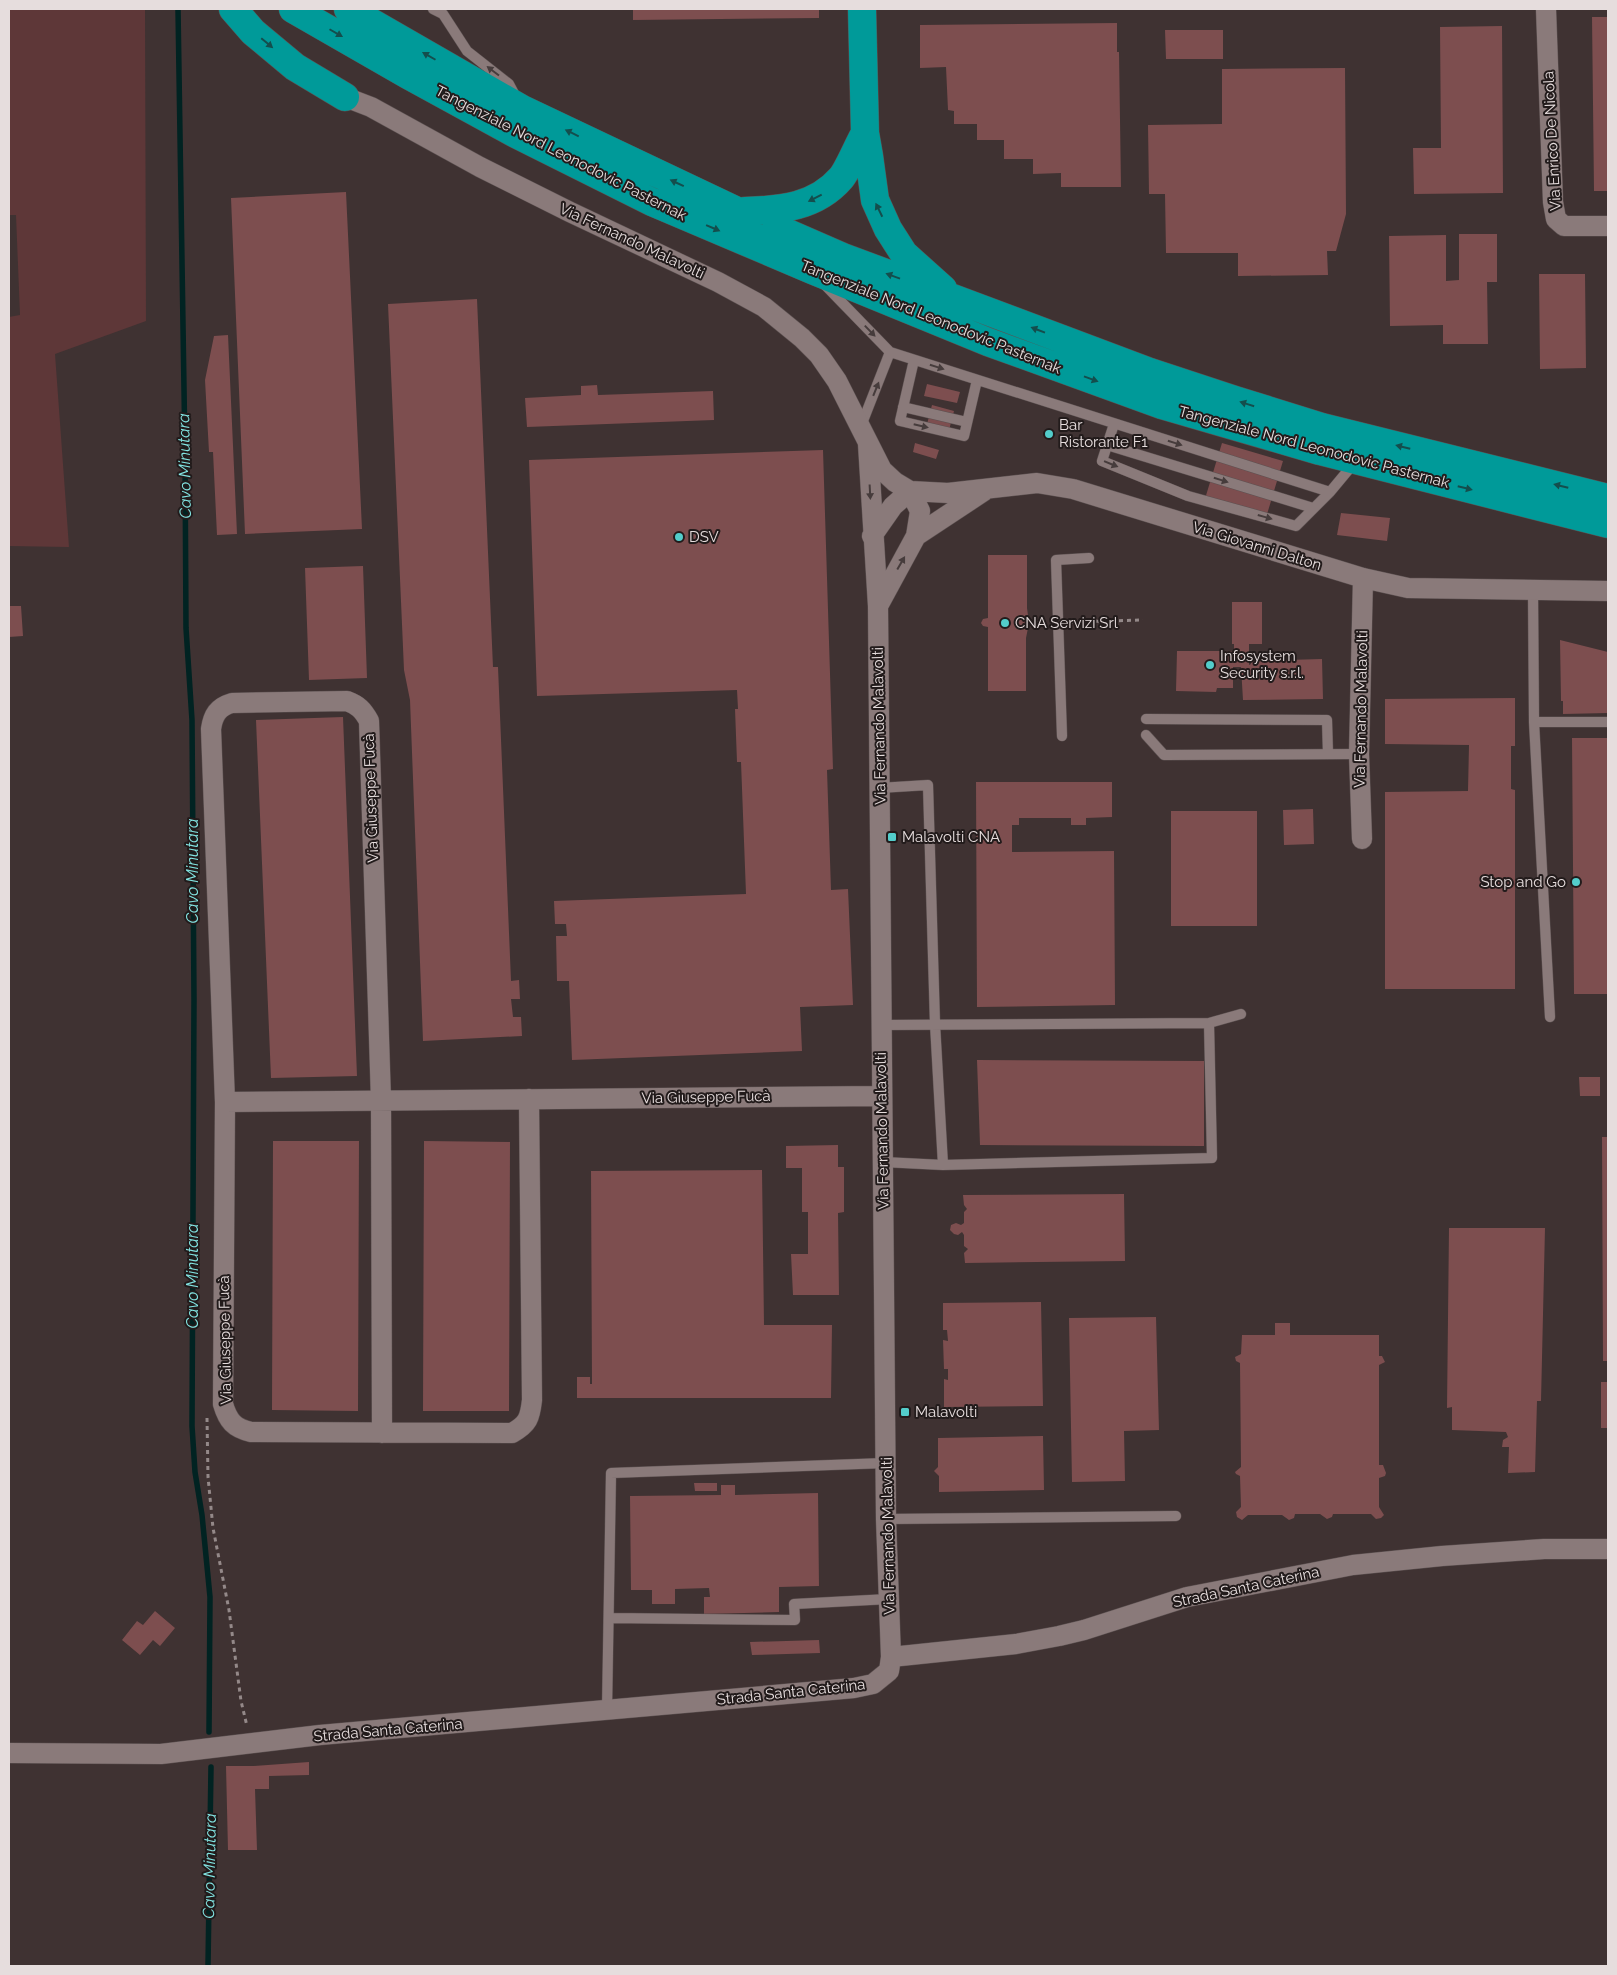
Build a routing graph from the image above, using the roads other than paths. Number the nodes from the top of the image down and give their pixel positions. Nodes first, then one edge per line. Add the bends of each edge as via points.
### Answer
1 (233, 9) edge
2 (293, 9) edge
3 (348, 9) edge
4 (862, 9) edge
5 (1546, 9) edge
6 (440, 11) edge
7 (345, 97) joint
8 (522, 109) junction
9 (864, 134) junction
10 (737, 211) junction
11 (1608, 226) edge
12 (812, 270) junction
13 (955, 299) junction
14 (890, 352) junction
15 (914, 360) junction
16 (977, 380) junction
17 (903, 407) junction
18 (967, 422) junction
19 (1114, 424) junction
20 (864, 435) junction
21 (1108, 445) junction
22 (1356, 461) junction
23 (988, 488) junction
24 (910, 491) junction
25 (1330, 492) junction
26 (1608, 498) edge
27 (1313, 508) junction
28 (1608, 524) edge
29 (872, 536) junction
30 (916, 536) junction
31 (1089, 558) dead end
32 (1363, 578) junction
33 (1533, 590) junction
34 (1608, 591) edge
35 (878, 606) junction
36 (1146, 719) dead end
37 (1534, 722) junction
38 (1608, 722) edge
39 (1062, 736) dead end
40 (1146, 736) dead end
41 (1328, 754) junction
42 (1359, 754) junction
43 (880, 788) junction
44 (1362, 839) dead end
45 (1241, 1014) dead end
46 (1550, 1017) dead end
47 (1210, 1023) junction
48 (935, 1024) junction
49 (881, 1025) junction
50 (882, 1096) junction
51 (529, 1099) junction
52 (381, 1101) junction
53 (225, 1102) junction
54 (883, 1162) junction
55 (943, 1165) junction
56 (382, 1433) junction
57 (886, 1463) junction
58 (1176, 1516) dead end
59 (886, 1519) junction
60 (1608, 1549) edge
61 (889, 1599) junction
62 (609, 1618) junction
63 (891, 1657) junction
64 (607, 1710) junction
65 (9, 1752) edge

1 -> 7 highway via 253,32 295,67
2 -> 12 highway, Tangenziale Nord Leonodovic Pasternak via 522,138 652,202
8 -> 3 highway, Tangenziale Nord Leonodovic Pasternak
4 - 9 highway
5 - 11 street, Via Enrico De Nicola via 1556,219 1564,226
8 -> 6 lane via 509,84 467,52
7 - 20 street, Via Fernando Malavolti via 371,107 480,167 764,307 819,355 837,381
10 -> 8 highway, Tangenziale Nord Leonodovic Pasternak
9 -> 10 highway via 842,178 819,198 792,208
13 -> 9 highway via 904,254 888,229 874,200
13 -> 10 highway, Tangenziale Nord Leonodovic Pasternak via 843,257
12 -> 14 lane
12 -> 22 highway, Tangenziale Nord Leonodovic Pasternak via 988,342 1162,405
26 -> 13 highway, Tangenziale Nord Leonodovic Pasternak via 1278,414 1150,372
14 - 15 lane
20 -> 14 lane
15 -> 16 lane
15 - 17 lane
16 - 18 lane
16 - 19 lane
17 - 18 lane
17 -> 18 lane via 900,421 964,436
19 - 21 lane
19 -> 25 lane
20 - 24 street, Via Fernando Malavolti via 882,470
20 -> 29 street, Via Fernando Malavolti
21 -> 27 lane
21 -> 27 lane via 1102,460 1188,496 1296,526
22 - 25 lane
22 -> 28 highway, Tangenziale Nord Leonodovic Pasternak
23 - 24 street, Via Giovanni Dalton via 948,493
23 - 30 street, Via Fernando Malavolti
23 - 32 street, Via Giovanni Dalton via 1037,483 1073,489
24 - 29 street via 893,506
24 - 30 street, Via Fernando Malavolti via 920,510
25 - 27 lane
29 - 35 street, Via Fernando Malavolti
35 -> 30 street, Via Fernando Malavolti
31 - 39 lane via 1056,560
32 - 33 street, Via Giovanni Dalton via 1408,588
32 - 42 street, Via Fernando Malavolti
33 - 34 street, Via Giovanni Dalton
33 - 37 lane
35 - 43 street, Via Fernando Malavolti
36 - 41 lane via 1327,720
37 - 38 lane
37 - 46 lane
40 - 41 lane via 1164,755
41 - 42 lane
42 - 44 street, Via Fernando Malavolti
43 - 48 lane via 928,785
43 - 49 street, Via Fernando Malavolti
45 - 47 lane
47 - 48 lane
47 - 55 lane via 1212,1158
48 - 49 lane
48 - 55 lane
49 - 50 street, Via Fernando Malavolti
50 - 51 street, Via Giuseppe Fucà
50 - 54 street, Via Fernando Malavolti
51 - 52 street, Via Giuseppe Fucà
51 - 56 street, Via Giuseppe Fucà via 530,1415 523,1427 512,1433
52 - 53 street, Via Giuseppe Fucà
52 - 53 street, Via Giuseppe Fucà via 368,721 356,704 334,701 232,703 215,713 212,721
52 - 56 street, Via Giuseppe Fucà
53 - 56 street, Via Giuseppe Fucà via 223,1404 227,1416 239,1429 251,1432
54 - 55 lane
54 - 57 street, Via Fernando Malavolti
57 - 59 street, Via Fernando Malavolti
57 - 62 lane via 611,1473
58 - 59 lane
59 - 61 street, Via Fernando Malavolti
60 - 63 street, Strada Santa Caterina via 1534,1550 1353,1565 1187,1597 1059,1636 1016,1644
61 - 62 lane via 794,1604 795,1620
61 - 63 street, Via Fernando Malavolti
62 - 64 lane
63 - 64 street, Strada Santa Caterina via 885,1676 866,1686
64 - 65 street, Strada Santa Caterina via 320,1735 161,1754

